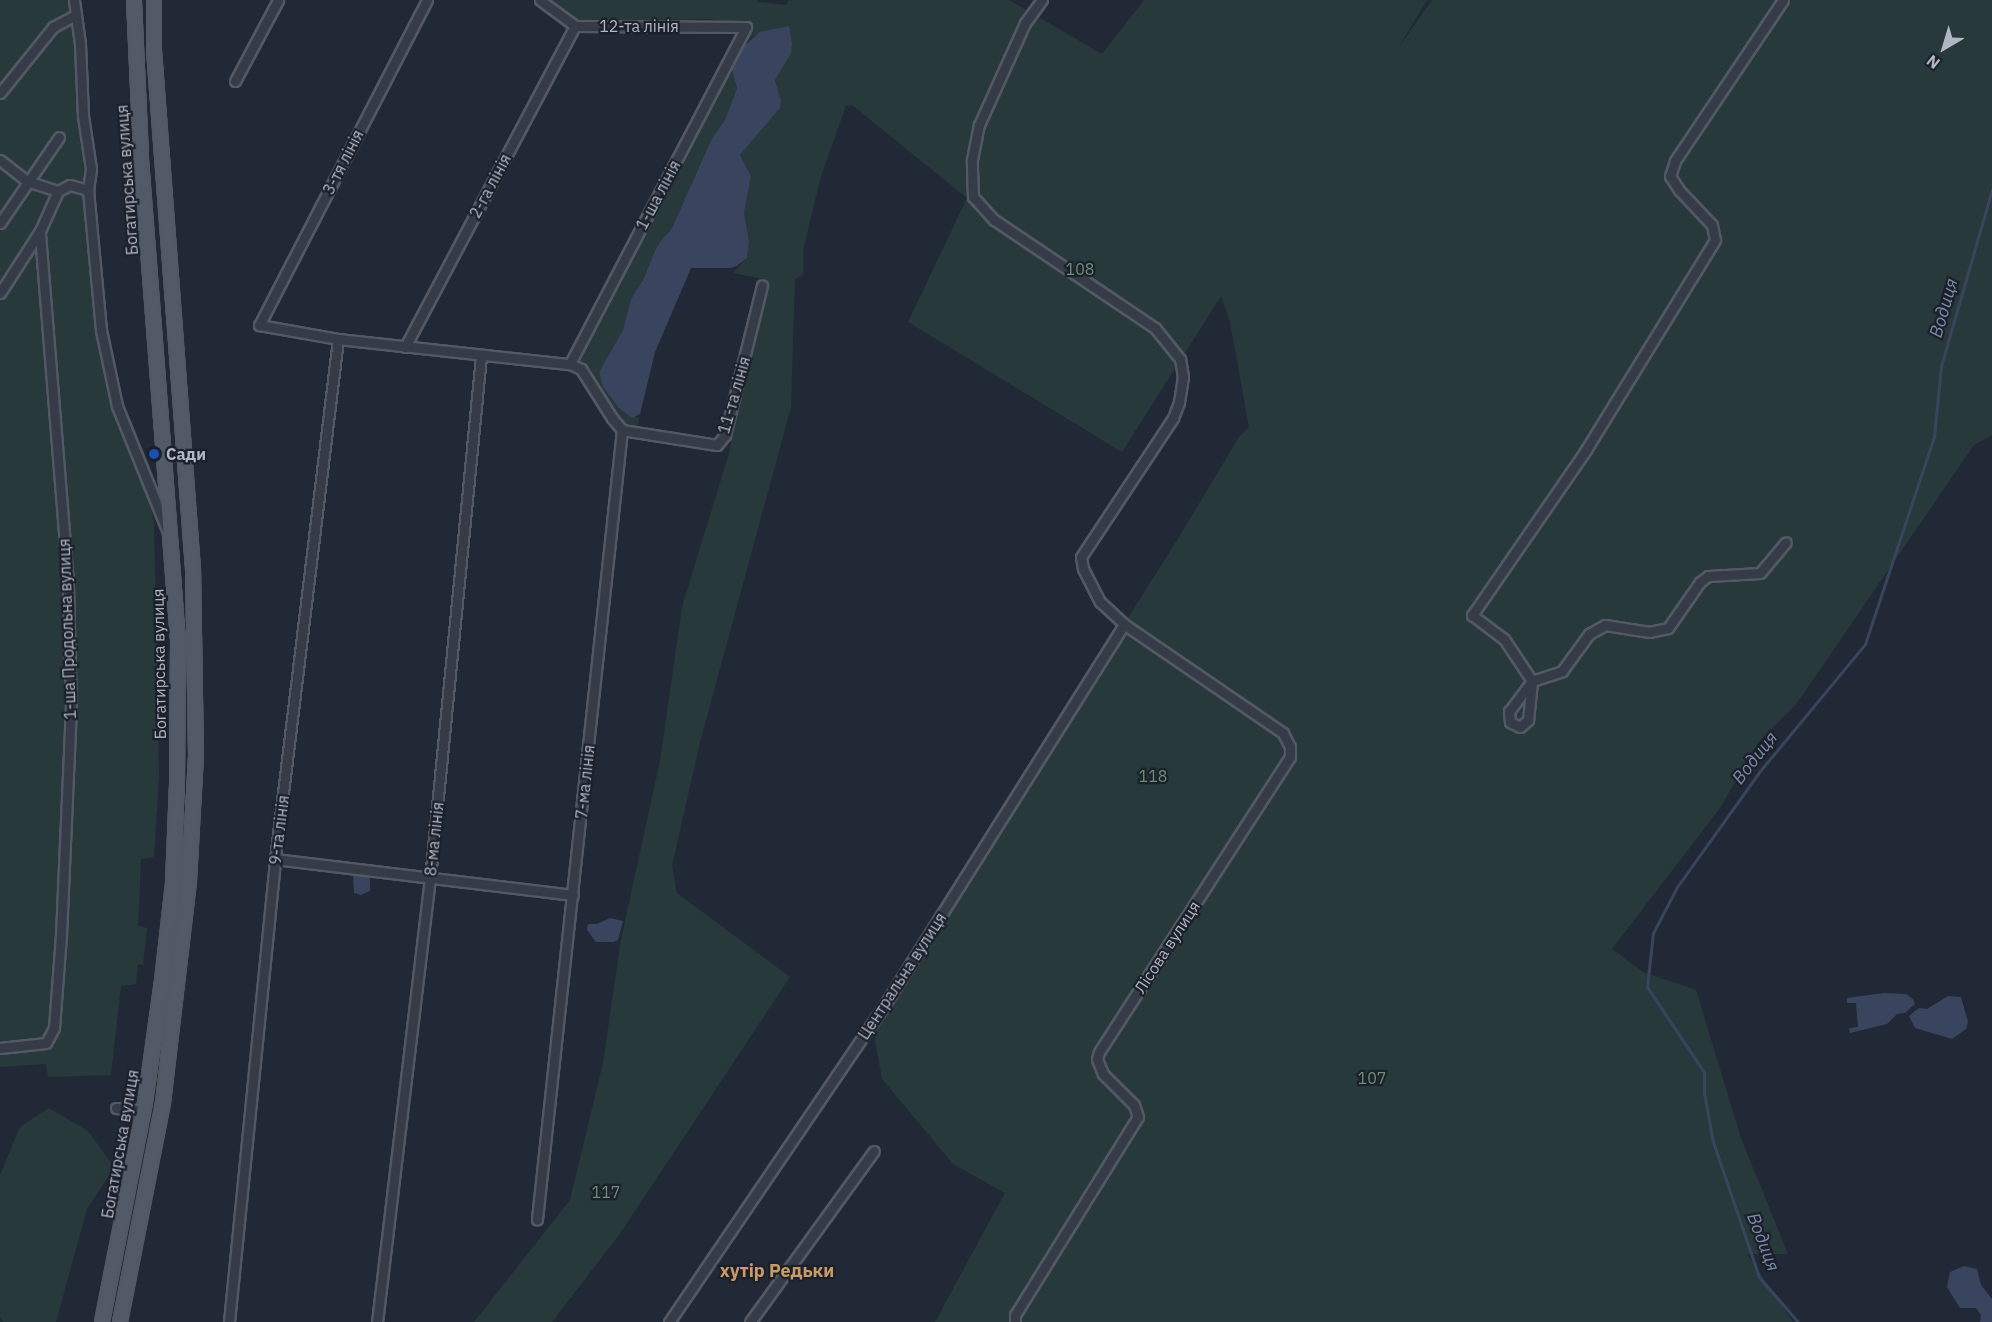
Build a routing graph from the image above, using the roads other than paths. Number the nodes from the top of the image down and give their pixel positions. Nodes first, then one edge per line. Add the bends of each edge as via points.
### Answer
1 (74, 0) edge
2 (134, 0) edge
3 (154, 0) edge
4 (278, 0) edge
5 (427, 0) edge
6 (540, 0) edge
7 (1042, 0) edge
8 (1783, 0) edge
9 (74, 16) junction
10 (575, 26) junction
11 (746, 27) joint
12 (236, 81) dead end
13 (0, 93) edge
14 (59, 137) dead end
15 (0, 160) edge
16 (27, 181) junction
17 (88, 190) junction
18 (58, 191) junction
19 (0, 223) edge
20 (40, 231) junction
21 (762, 285) dead end
22 (0, 293) edge
23 (338, 339) junction
24 (405, 347) junction
25 (481, 356) junction
26 (570, 364) junction
27 (622, 430) junction
28 (1786, 542) dead end
29 (172, 543) junction
30 (1124, 624) junction
31 (275, 859) junction
32 (430, 879) junction
33 (573, 895) junction
34 (0, 1048) edge
35 (116, 1108) dead end
36 (144, 1111) junction
37 (874, 1151) dead end
38 (537, 1220) dead end
39 (102, 1322) edge
40 (120, 1322) edge
41 (230, 1322) edge
42 (377, 1322) edge
43 (669, 1322) edge
44 (750, 1322) edge
45 (1015, 1322) edge

1 - 9 street
2 - 29 main road, Богатирська вулиця via 141,155
3 - 40 main road, Богатирська вулиця via 154,50 193,569 196,756 189,881 163,1103
4 - 12 street
5 - 23 street, 3-тя лінія via 259,325
6 - 10 street, 12-та лінія
7 - 30 street, Лісова вулиця via 1025,23 979,124 972,160 973,197 994,220 1155,328 1180,359 1183,377 1179,402 1164,433 1081,557 1086,577 1100,602
8 - 28 street via 1675,161 1670,176 1712,225 1714,240 1586,450 1472,615 1504,639 1532,681 1562,670 1589,634 1605,625 1649,632 1668,628 1708,576 1760,573
9 - 13 street via 53,27
9 - 17 street via 91,169
10 - 11 street, 12-та лінія
10 - 24 street, 2-га лінія
11 - 26 street, 1-ша лінія
14 - 16 street
15 - 16 street
16 - 18 street
16 - 19 street
17 - 18 street via 70,185
17 - 29 street via 101,330 117,406
18 - 20 street
20 - 22 street
20 - 34 street, 1-ша Продольна вулиця via 68,582 70,708 61,935 54,1028 46,1043
21 - 27 street, 11-та лінія via 725,435 717,445
23 - 24 street
23 - 31 street, 9-та лінія
24 - 25 street
25 - 26 street
25 - 32 street, 8-ма лінія
26 - 27 street via 581,369
27 - 33 street, 7-ма лінія
29 - 36 main road, Богатирська вулиця via 178,640 173,883
30 - 43 street, Центральна вулиця via 880,1012
30 - 45 street, Лісова вулиця via 1283,734 1290,757 1099,1052 1097,1059 1103,1074 1134,1105 1138,1118 1015,1315
31 - 32 street
31 - 41 street, 9-та лінія
32 - 33 street
32 - 42 street, 8-ма лінія
33 - 38 street, 7-ма лінія
35 - 36 street
36 - 39 main road, Богатирська вулиця
37 - 44 street

